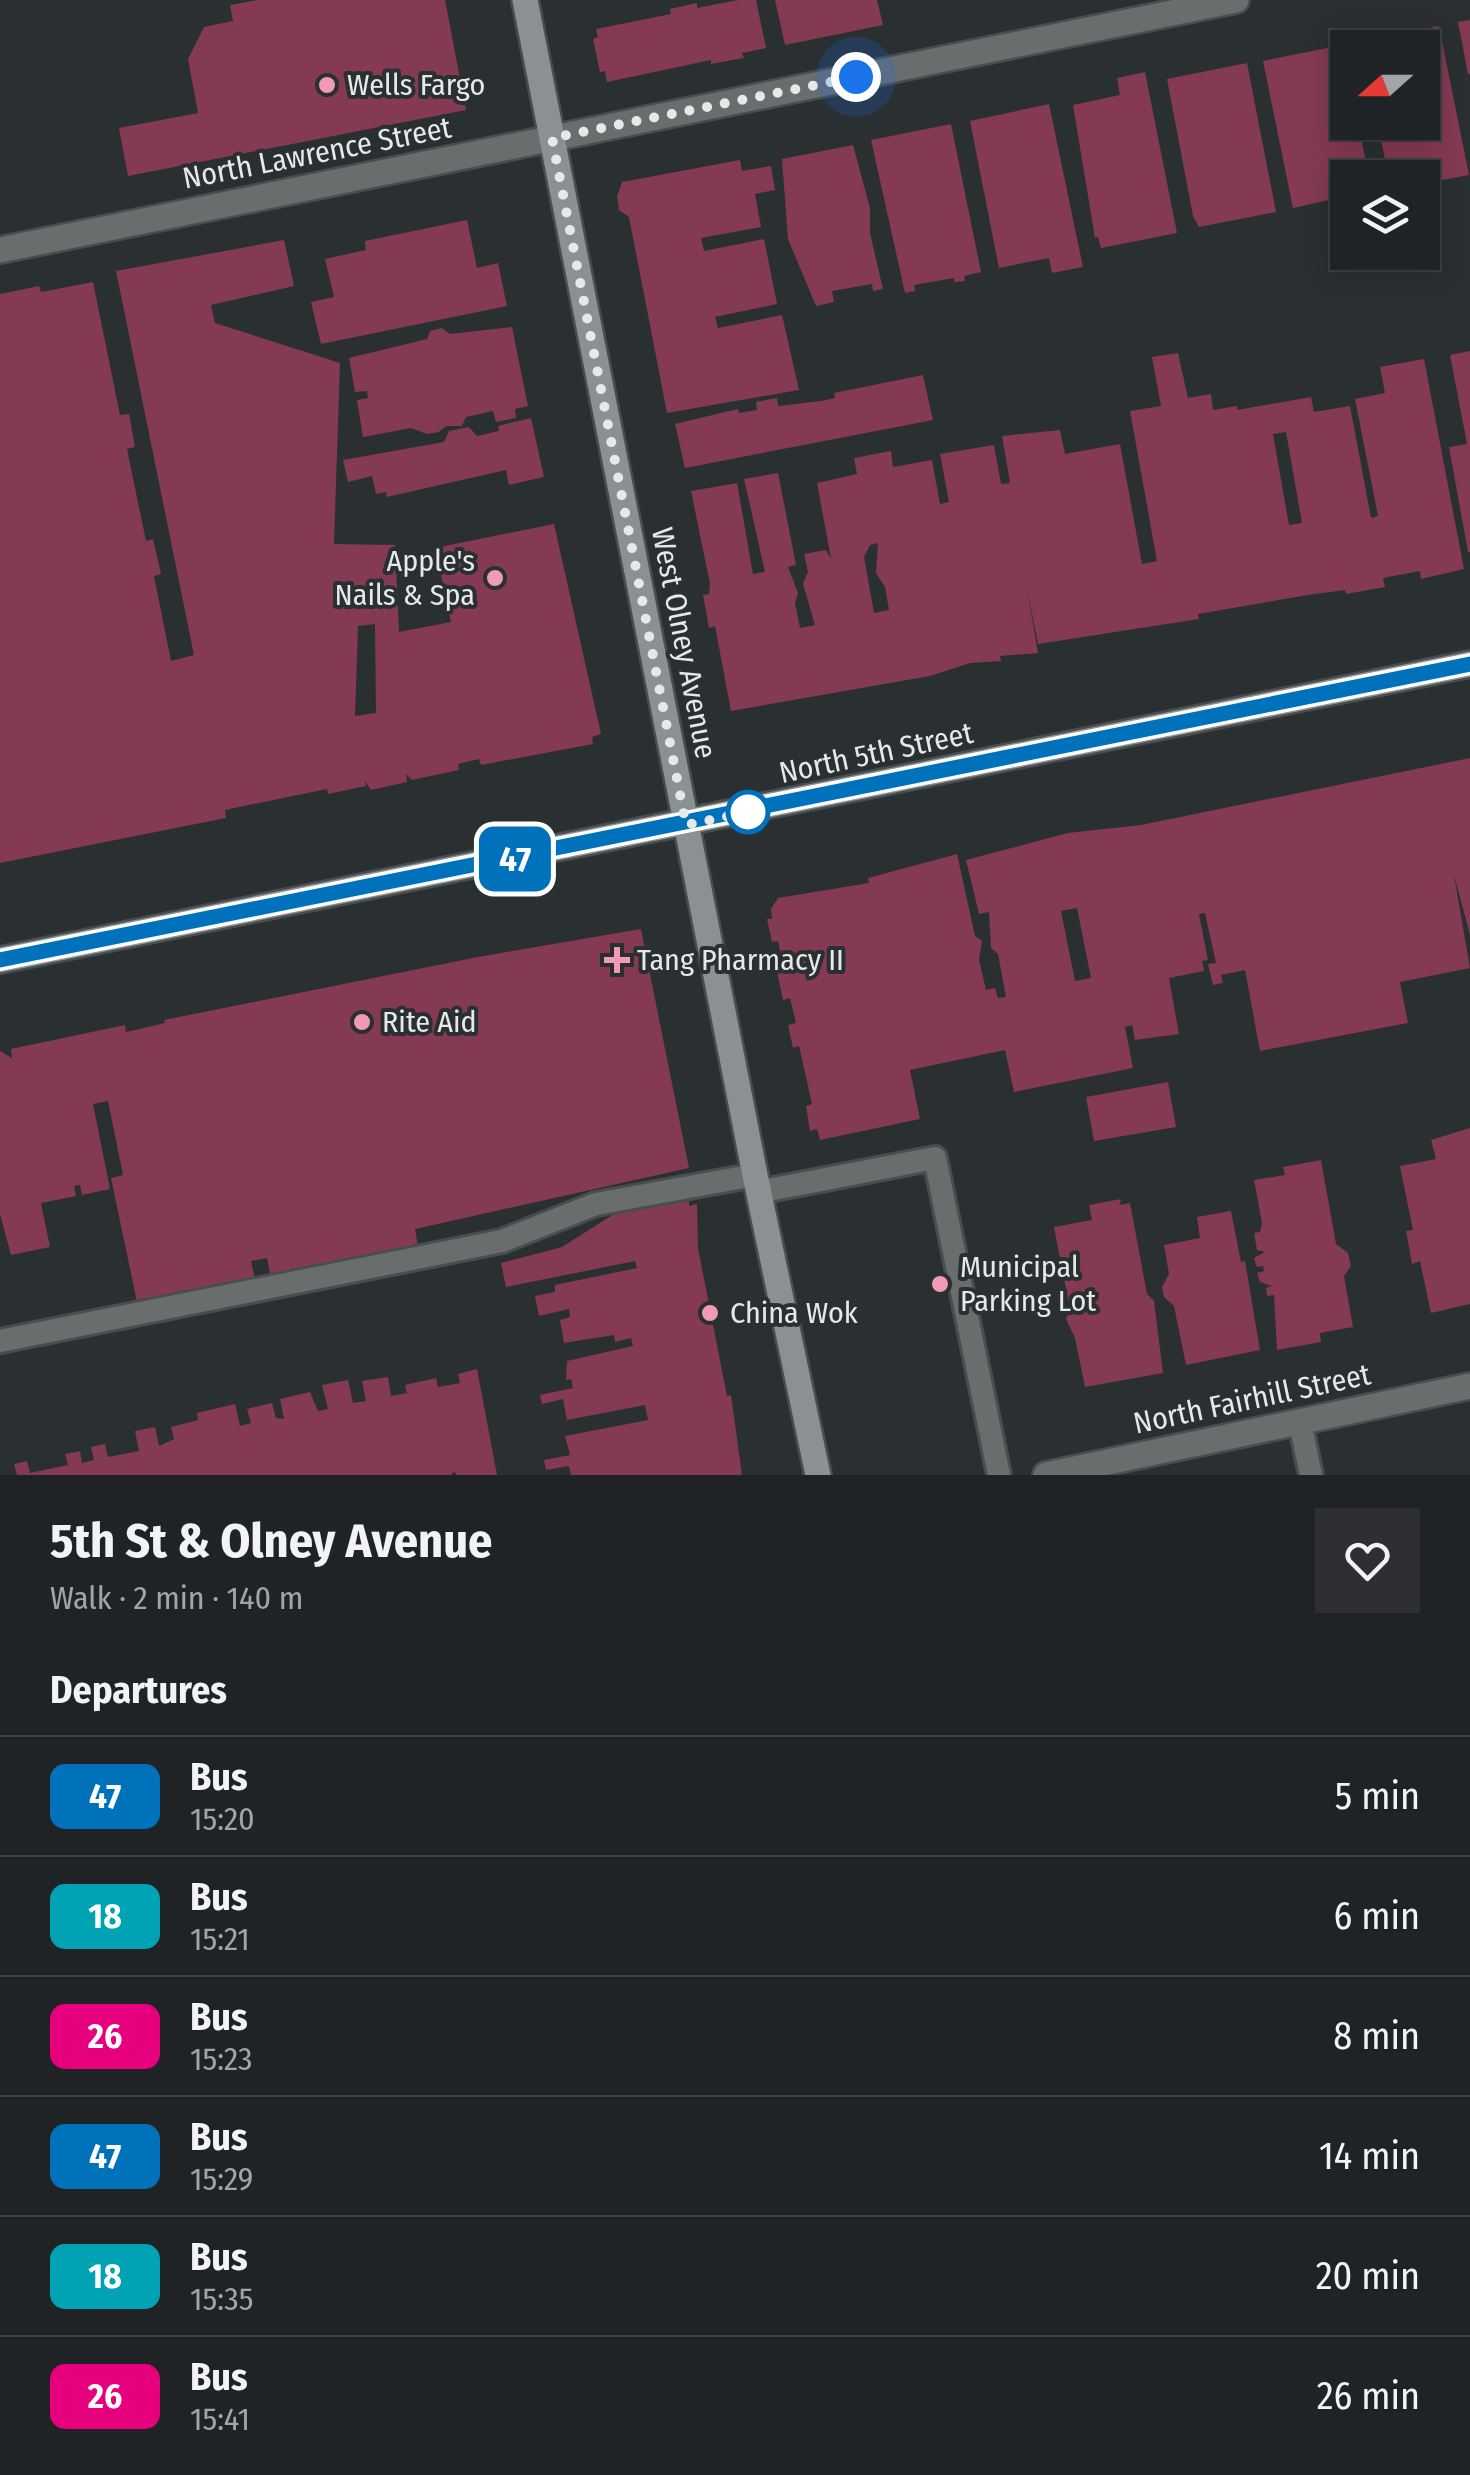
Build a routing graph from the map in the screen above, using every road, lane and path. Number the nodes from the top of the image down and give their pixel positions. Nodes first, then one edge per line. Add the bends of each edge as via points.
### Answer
1 (525, 0) edge
2 (1236, 0) edge
3 (552, 138) junction
4 (0, 250) edge
5 (1470, 664) edge
6 (686, 825) junction
7 (0, 960) edge
8 (757, 1184) junction
9 (0, 1341) edge
10 (1470, 1386) edge
11 (1300, 1422) junction
12 (818, 1475) edge
13 (999, 1475) edge
14 (1046, 1475) edge
15 (1312, 1475) edge

1 - 3 street, West Olney Avenue
2 - 3 street, North Lawrence Street
3 - 4 street, North Lawrence Street
3 - 6 street, West Olney Avenue
5 - 6 street, North 5th Street
6 - 7 street, North 5th Street
6 - 8 street, West Olney Avenue
8 - 9 lane via 596,1204 502,1242
8 - 12 street, West Olney Avenue
8 - 13 lane via 935,1158
10 - 11 street, North Fairhill Street
11 - 14 street, North Fairhill Street
11 - 15 lane

